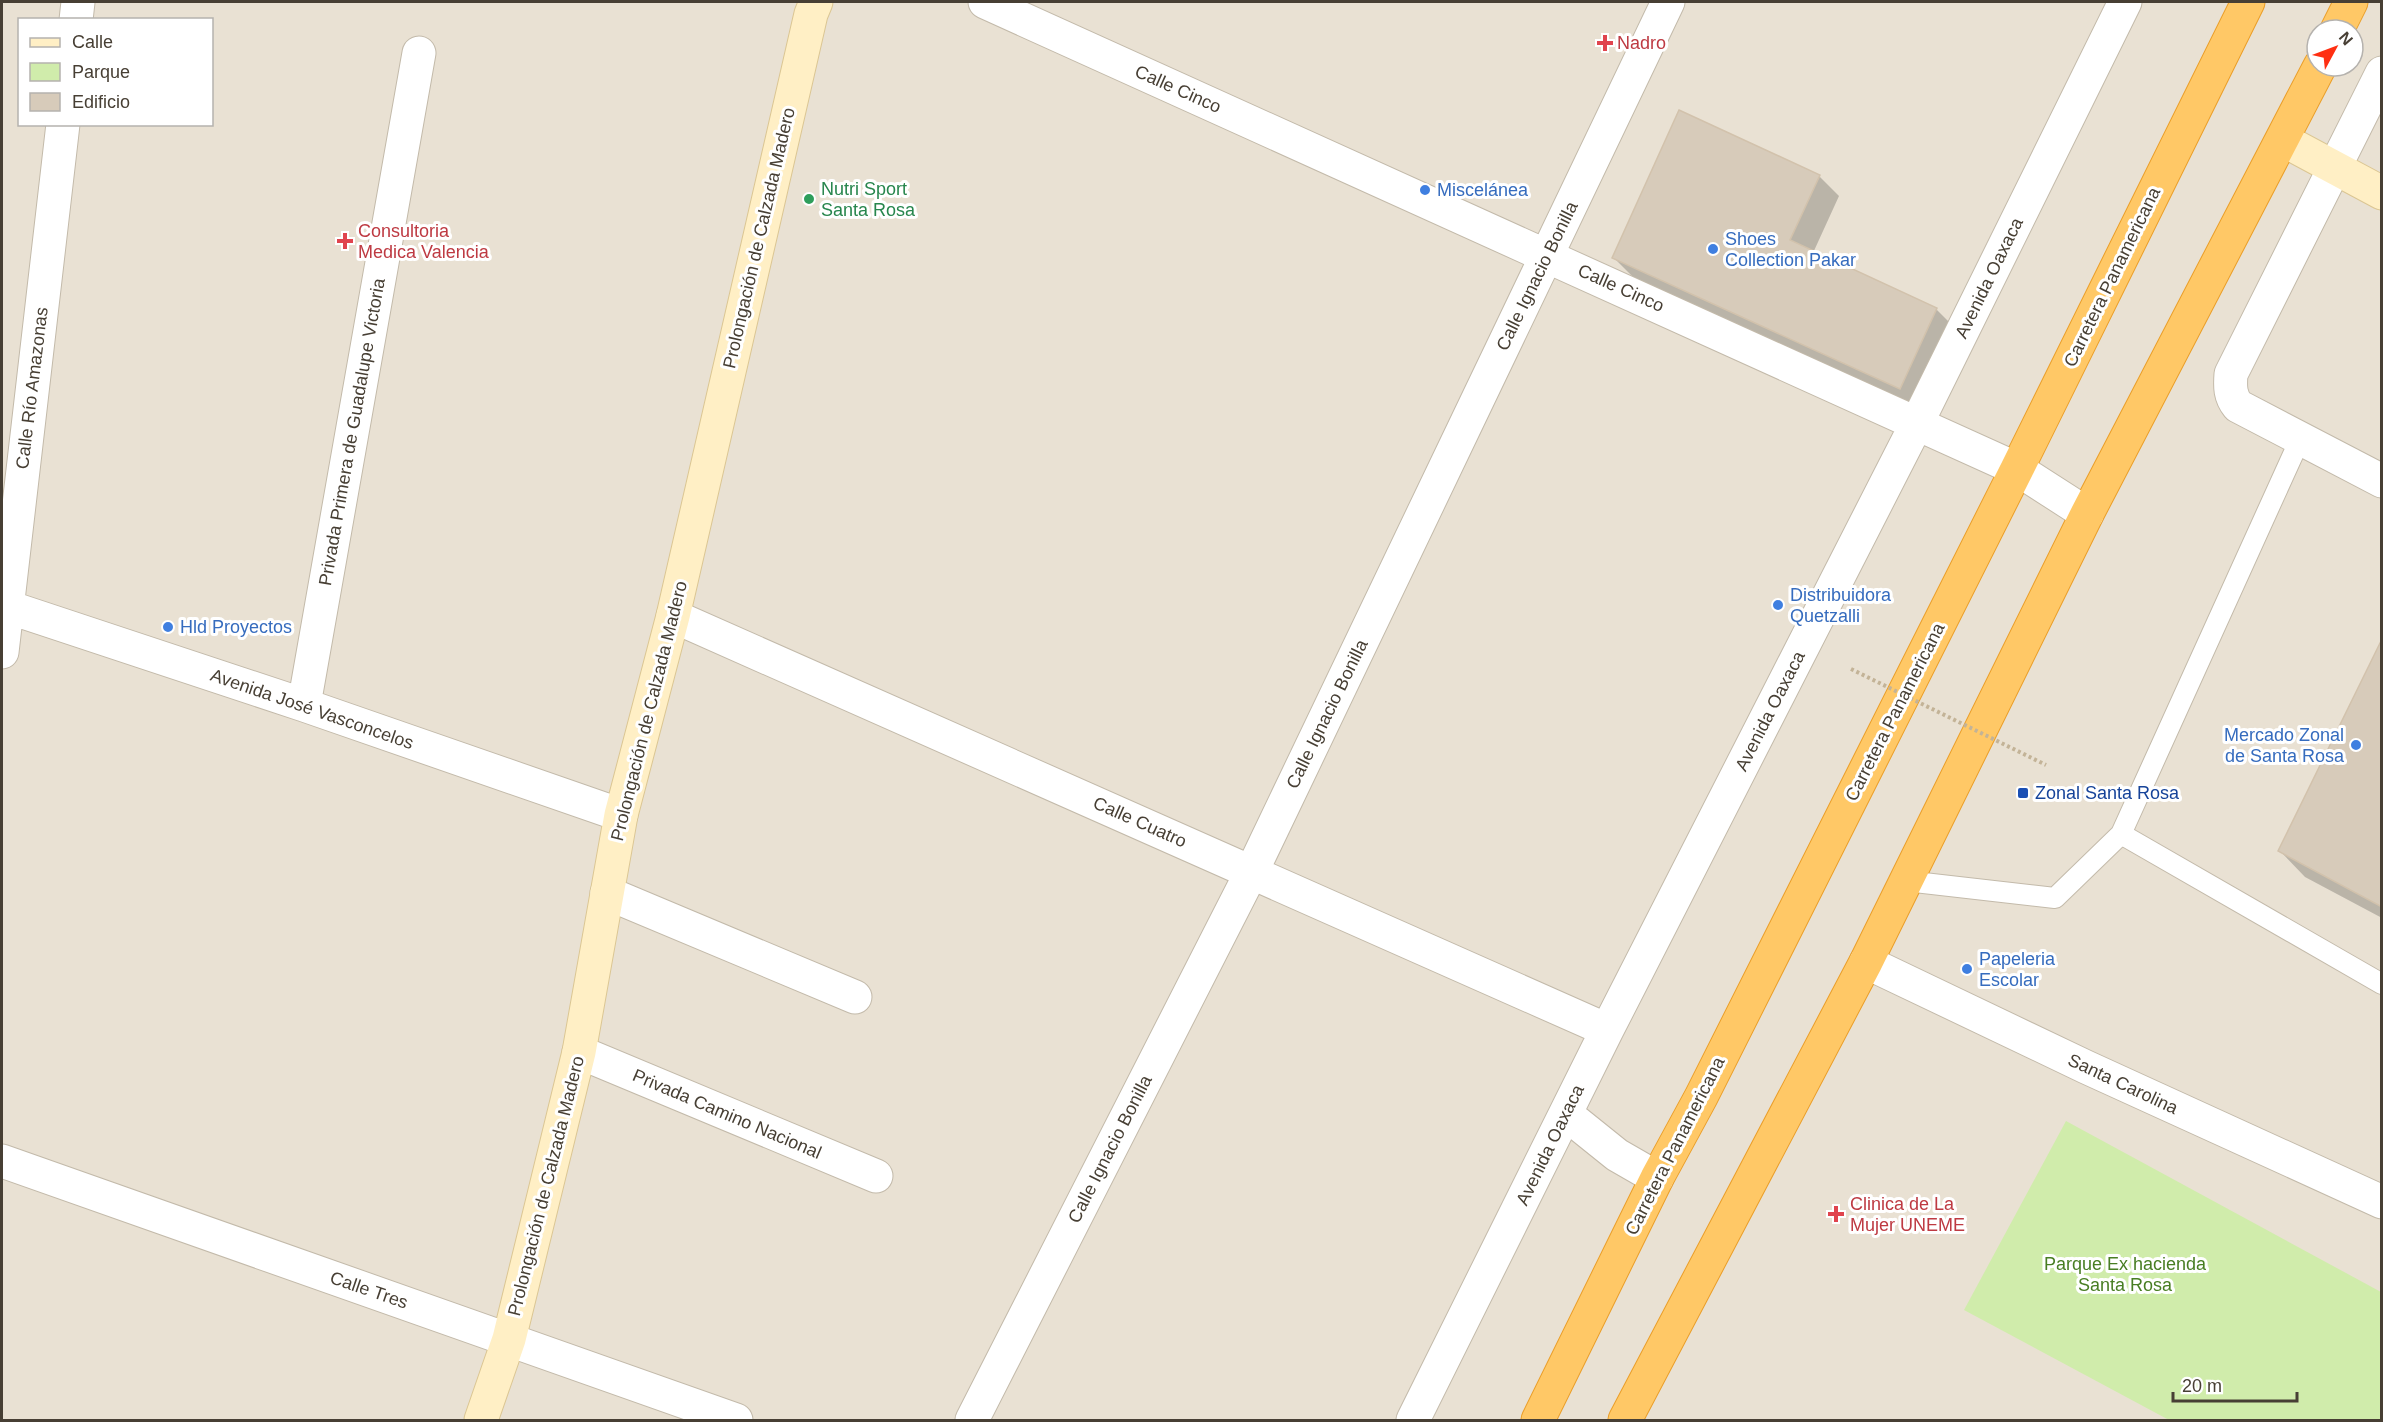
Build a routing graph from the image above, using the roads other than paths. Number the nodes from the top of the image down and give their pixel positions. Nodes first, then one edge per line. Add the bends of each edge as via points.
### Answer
1 (78, 2) edge
2 (816, 2) edge
3 (985, 2) edge
4 (1668, 2) edge
5 (2125, 2) edge
6 (2248, 2) edge
7 (2352, 2) edge
8 (76, 18) edge
9 (2343, 18) edge
10 (419, 53) dead end
11 (2382, 73) edge
12 (2314, 78) edge
13 (63, 126) edge
14 (2283, 140) junction
15 (2334, 169) junction
16 (2382, 194) edge
17 (1547, 255) junction
18 (1917, 423) junction
19 (2301, 437) junction
20 (2018, 469) junction
21 (2382, 481) edge
22 (2086, 514) junction
23 (4, 606) edge
24 (673, 615) junction
25 (2, 652) edge
26 (304, 705) junction
27 (621, 815) junction
28 (2121, 834) junction
29 (1252, 871) junction
30 (1906, 881) junction
31 (607, 893) junction
32 (1866, 962) junction
33 (2382, 984) edge
34 (855, 997) dead end
35 (1607, 1030) junction
36 (579, 1052) junction
37 (1566, 1114) junction
38 (2, 1161) edge
39 (876, 1176) dead end
40 (1657, 1178) junction
41 (2382, 1202) edge
42 (509, 1339) junction
43 (482, 1420) edge
44 (736, 1420) edge
45 (972, 1420) edge
46 (1413, 1420) edge
47 (1538, 1420) edge
48 (1625, 1420) edge

1 - 8 street
2 - 24 street, Prolongación de Calzada Madero
3 - 17 street, Calle Cinco
4 - 17 street, Calle Ignacio Bonilla
5 - 18 street, Avenida Oaxaca
6 - 20 highway, Carretera Panamericana
7 - 9 highway
10 - 26 street, Privada Primera de Guadalupe Victoria
11 - 15 street
12 - 14 highway
13 - 23 street, Calle Río Amazonas
14 - 15 street
14 - 22 highway
15 - 16 street
15 - 19 street via 2231,374 2230,391 2238,406
17 - 18 street, Calle Cinco
17 - 29 street, Calle Ignacio Bonilla
18 - 20 street, Calle Cinco
18 - 35 street, Avenida Oaxaca
19 - 21 street
19 - 28 lane
20 - 22 street, Calle Cinco
20 - 40 highway, Carretera Panamericana
22 - 30 highway
23 - 25 street, Calle Río Amazonas
23 - 26 street, Avenida José Vasconcelos
24 - 27 street, Prolongación de Calzada Madero
24 - 29 street, Calle Cuatro
26 - 27 street, Avenida José Vasconcelos
27 - 31 street, Prolongación de Calzada Madero
28 - 30 lane via 2055,898
28 - 33 lane
29 - 35 street, Calle Cuatro
29 - 45 street, Calle Ignacio Bonilla
30 - 32 highway
31 - 34 street
31 - 36 street, Prolongación de Calzada Madero
32 - 41 street, Santa Carolina
32 - 48 highway
35 - 37 street, Avenida Oaxaca
36 - 39 street, Privada Camino Nacional
36 - 42 street, Prolongación de Calzada Madero
37 - 40 street via 1617,1155
37 - 46 street, Avenida Oaxaca
38 - 42 street, Calle Tres
40 - 47 highway, Carretera Panamericana
42 - 43 street, Prolongación de Calzada Madero
42 - 44 street, Calle Tres

